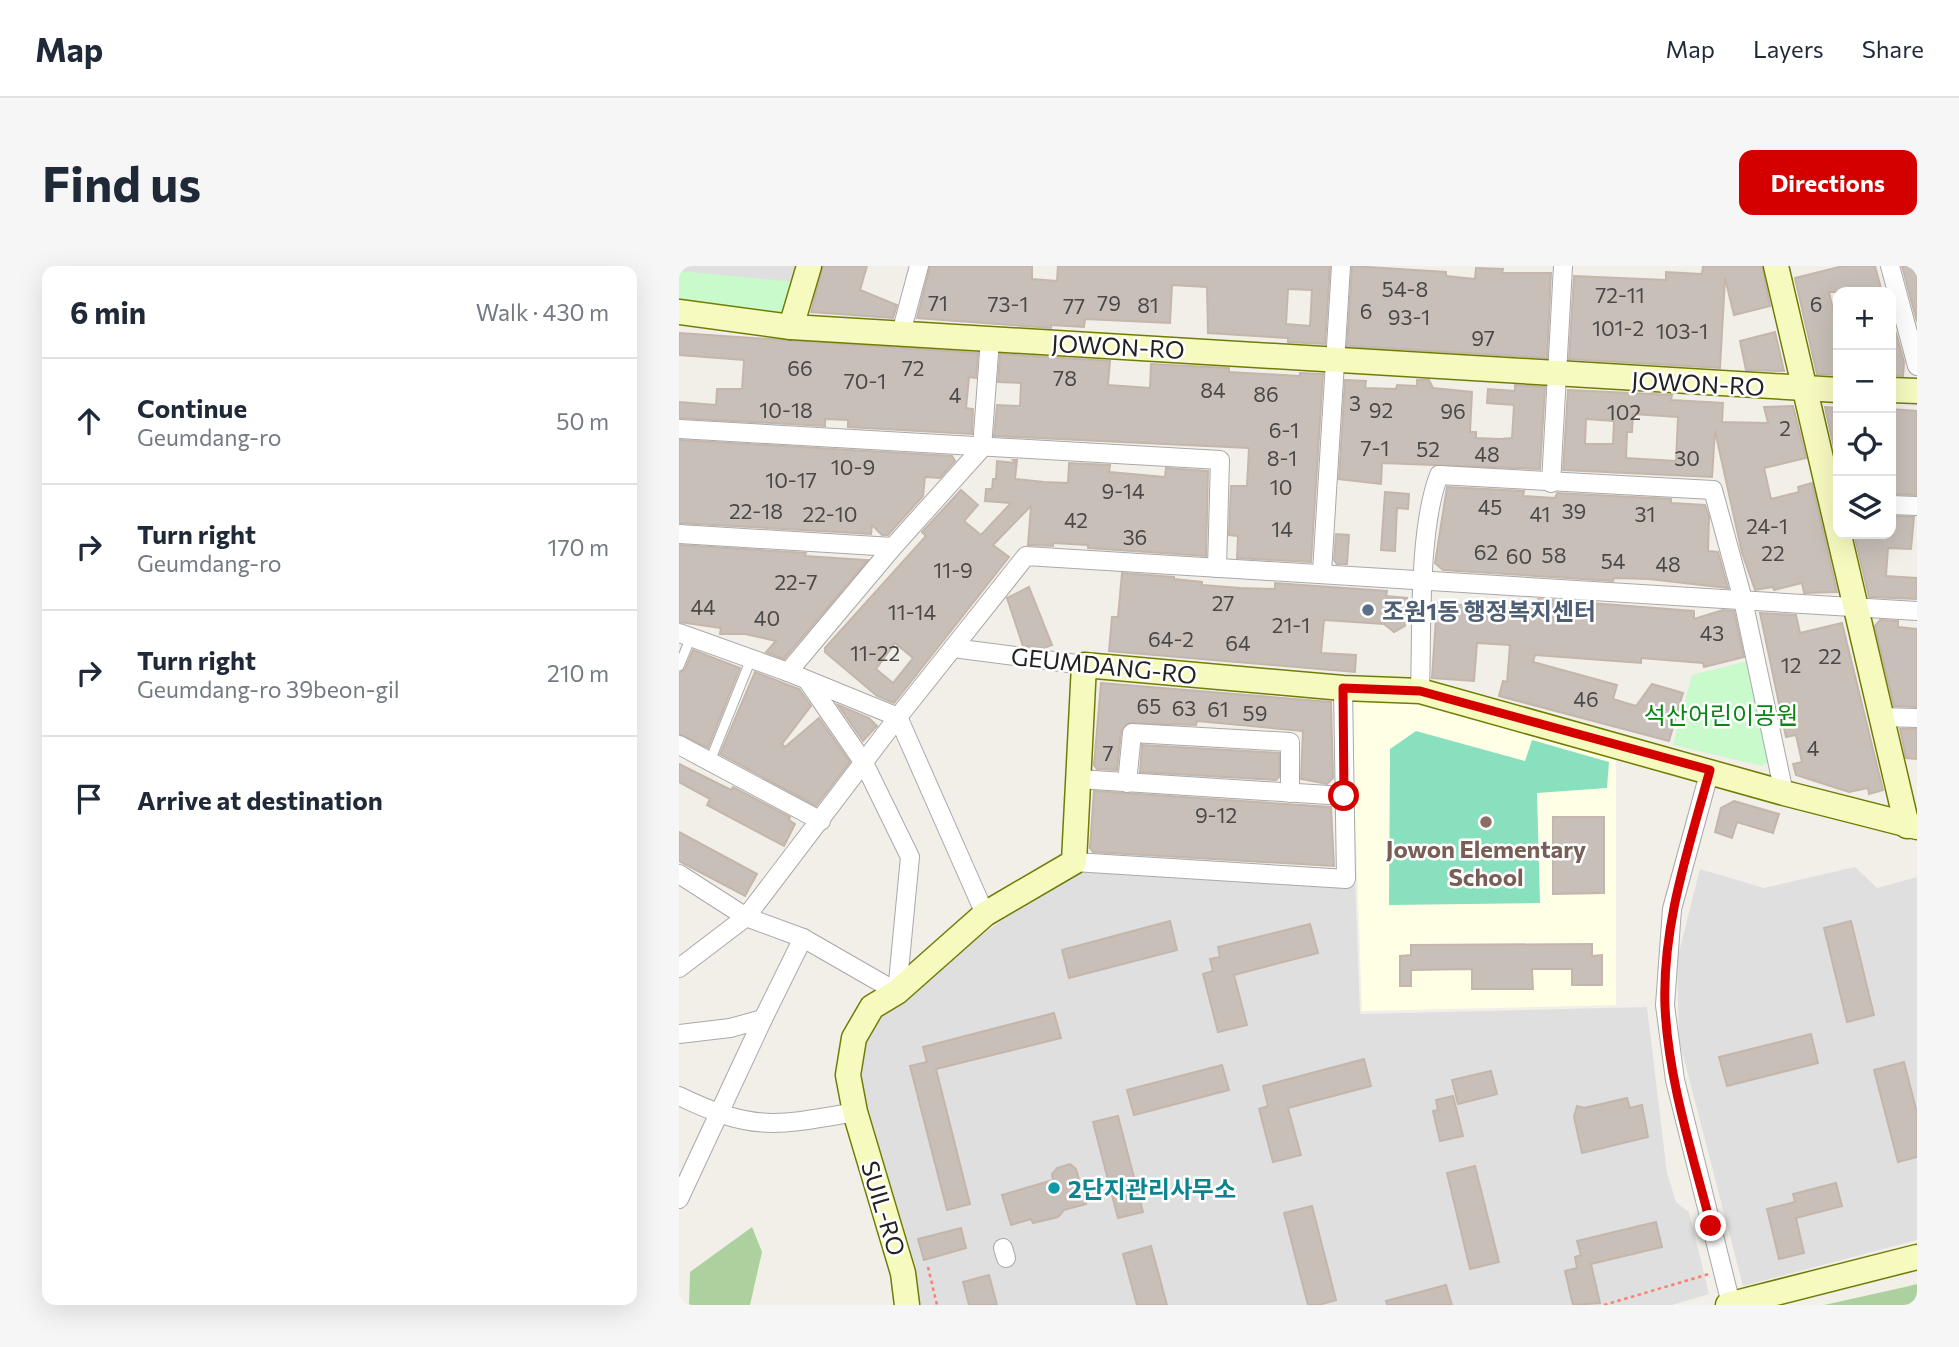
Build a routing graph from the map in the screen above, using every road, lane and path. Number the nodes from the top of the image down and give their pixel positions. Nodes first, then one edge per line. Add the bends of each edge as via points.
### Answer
1 (809, 266) edge
2 (919, 266) edge
3 (1341, 266) edge
4 (1563, 266) edge
5 (1776, 266) edge
6 (1890, 266) edge
7 (679, 312) edge
8 (791, 327) junction
9 (901, 333) junction
10 (990, 339) junction
11 (1335, 360) junction
12 (1917, 366) edge
13 (1558, 375) junction
14 (1804, 390) junction
15 (1833, 390) edge
16 (1896, 390) edge
17 (1917, 391) edge
18 (679, 429) edge
19 (982, 448) junction
20 (1551, 483) junction
21 (1833, 497) edge
22 (1896, 505) edge
23 (1917, 506) edge
24 (679, 534) edge
25 (1842, 539) edge
26 (893, 547) junction
27 (1217, 568) junction
28 (1322, 572) junction
29 (1424, 579) junction
30 (1743, 600) junction
31 (1855, 606) junction
32 (1917, 611) edge
33 (685, 635) edge
34 (953, 648) junction
35 (751, 659) junction
36 (1084, 665) junction
37 (679, 666) edge
38 (788, 672) junction
39 (809, 683) junction
40 (1343, 688) junction
41 (1420, 691) junction
42 (898, 717) junction
43 (1881, 717) junction
44 (1917, 718) edge
45 (679, 745) edge
46 (710, 761) junction
47 (864, 763) junction
48 (1710, 770) junction
49 (1078, 779) junction
50 (1127, 783) junction
51 (1290, 793) junction
52 (1784, 793) junction
53 (1344, 796) junction
54 (821, 821) junction
55 (1912, 827) edge
56 (1073, 862) junction
57 (679, 874) edge
58 (985, 914) junction
59 (746, 917) junction
60 (803, 938) junction
61 (680, 967) edge
62 (897, 992) junction
63 (763, 1019) junction
64 (679, 1034) edge
65 (679, 1096) edge
66 (855, 1112) junction
67 (718, 1115) junction
68 (679, 1199) edge
69 (1917, 1257) edge
70 (928, 1267) dead end
71 (1722, 1270) junction
72 (907, 1305) edge
73 (937, 1305) edge
74 (1604, 1305) edge
75 (1729, 1305) edge

1 - 8 street
2 - 9 street
3 - 11 street
4 - 13 street
5 - 14 street
6 - 12 street
7 - 8 street, JOWON-RO
8 - 9 street, JOWON-RO
9 - 10 street, JOWON-RO
10 - 11 street, JOWON-RO
10 - 19 street
11 - 13 street, JOWON-RO
11 - 28 street
13 - 14 street, JOWON-RO
13 - 20 street
14 - 15 street, JOWON-RO
14 - 21 street
16 - 17 street
18 - 19 street
19 - 26 street
19 - 27 street via 1220,460
20 - 29 street via 1439,475 1432,494
20 - 30 street via 1713,490
22 - 23 street
24 - 26 street
25 - 31 street
26 - 38 street
27 - 28 street
27 - 34 street via 1026,556
28 - 29 street
29 - 30 street
29 - 41 street
30 - 31 street
30 - 52 street
31 - 32 street
31 - 43 street
33 - 35 street
33 - 37 lane
34 - 36 street, GEUMDANG-RO
34 - 42 street
35 - 38 street
35 - 46 lane
36 - 40 street, GEUMDANG-RO
36 - 49 street
38 - 39 street
39 - 42 street
39 - 47 street
40 - 41 street, GEUMDANG-RO
40 - 53 street
41 - 48 street, GEUMDANG-RO
42 - 47 street
42 - 58 street
43 - 44 street
43 - 55 street
45 - 46 street
46 - 54 street
47 - 54 street
47 - 62 street via 910,857
48 - 52 street, GEUMDANG-RO
48 - 71 street via 1672,909 1665,1005 1675,1080
49 - 50 street
49 - 56 street
50 - 51 street
50 - 51 street via 1132,733 1277,741 1290,742
51 - 53 street
52 - 55 street, GEUMDANG-RO
53 - 56 street via 1346,879
54 - 59 street
56 - 58 street, SUIL-RO
57 - 59 street
58 - 62 street, SUIL-RO
59 - 60 street
59 - 61 street
60 - 62 street
60 - 63 street
62 - 66 street, SUIL-RO via 872,1007 855,1038 848,1075
63 - 64 street
63 - 67 street
65 - 67 street
66 - 67 street via 783,1125
66 - 72 street, SUIL-RO via 903,1273
67 - 68 street
69 - 75 street
70 - 73 path
71 - 74 path
71 - 75 street

